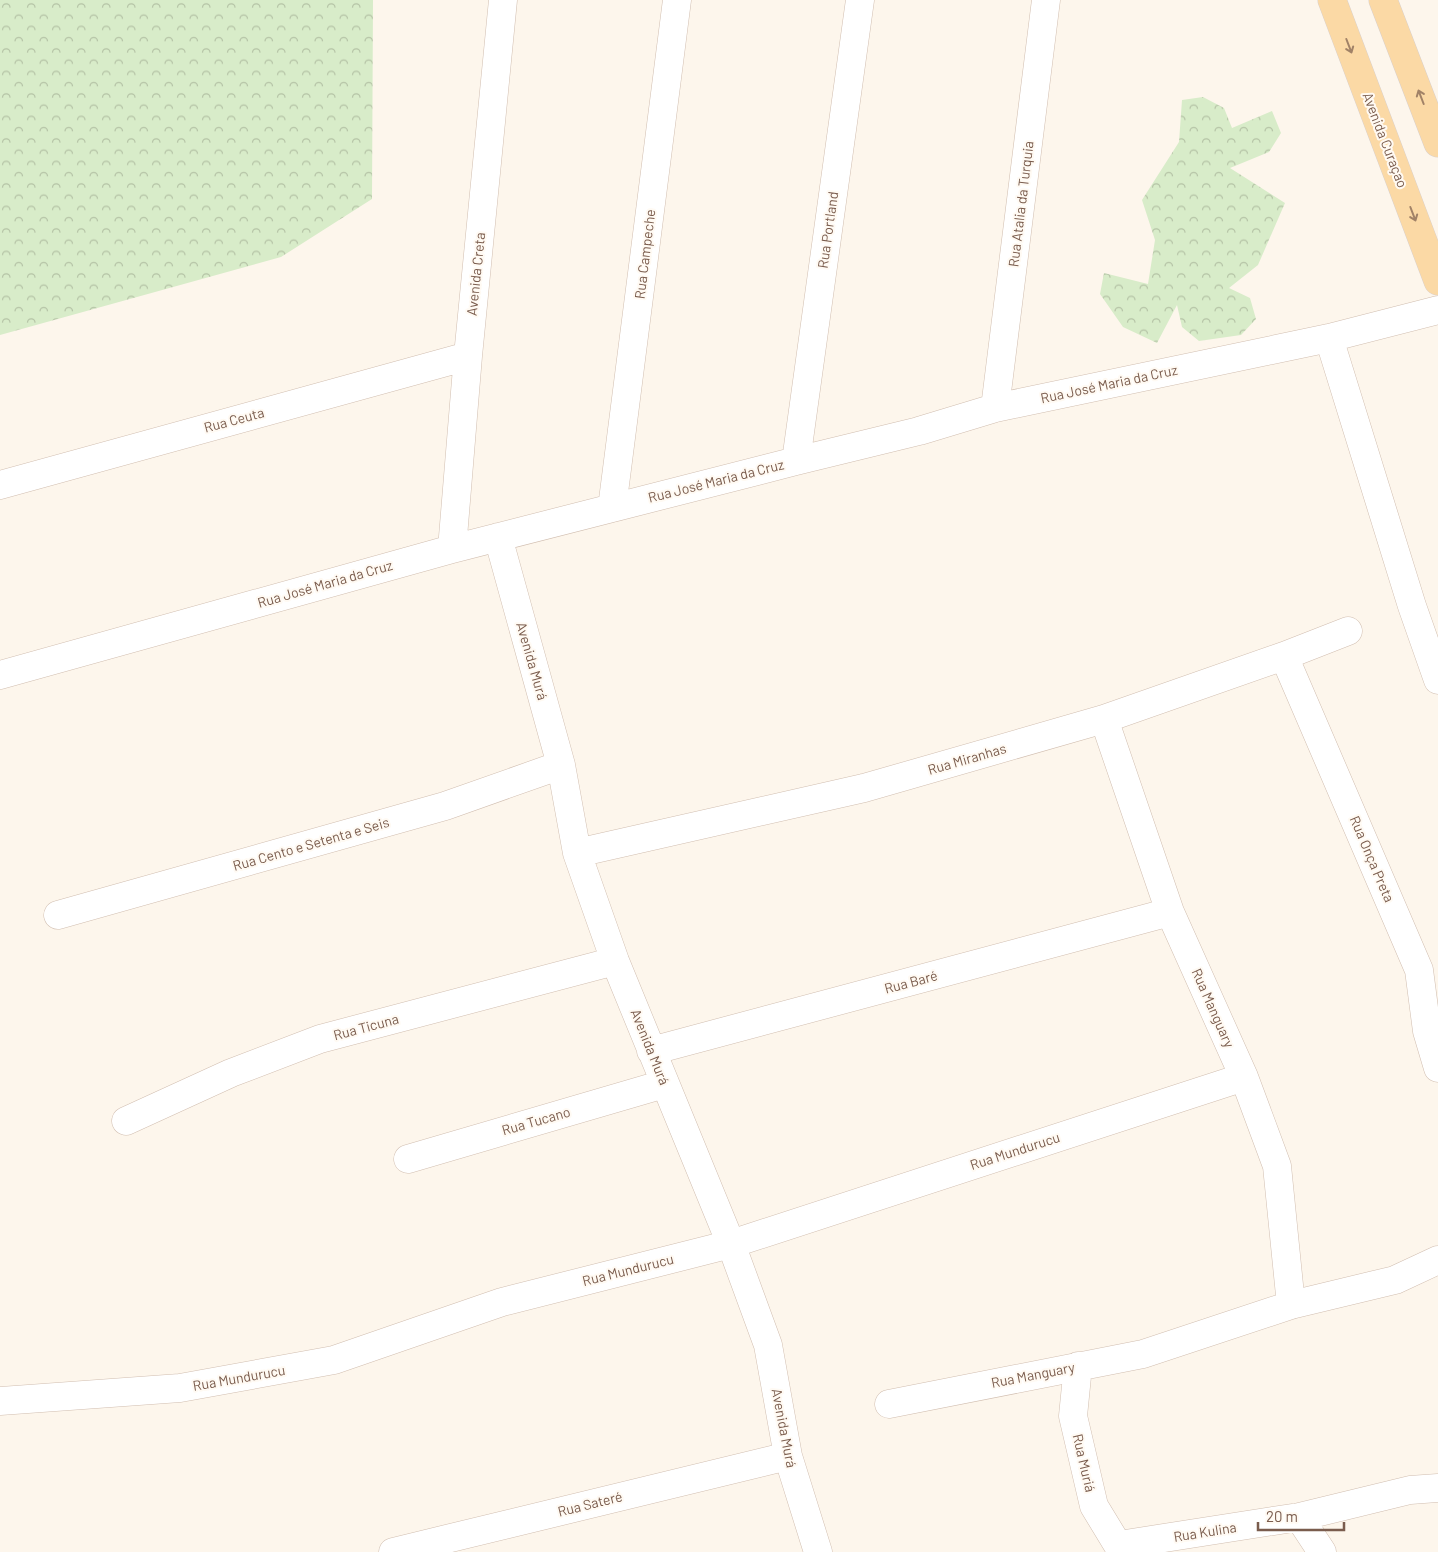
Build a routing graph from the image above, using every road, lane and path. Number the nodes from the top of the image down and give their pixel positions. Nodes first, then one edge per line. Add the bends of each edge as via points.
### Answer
1 (503, 0) edge
2 (677, 0) edge
3 (860, 0) edge
4 (1046, 0) edge
5 (1332, 0) edge
6 (1383, 0) edge
7 (1438, 143) edge
8 (1431, 240) edge
9 (1438, 281) edge
10 (1438, 310) edge
11 (1329, 338) junction
12 (468, 356) junction
13 (995, 408) junction
14 (796, 461) junction
15 (0, 485) edge
16 (612, 508) junction
17 (498, 537) junction
18 (452, 548) junction
19 (1348, 631) dead end
20 (1284, 656) junction
21 (0, 675) edge
22 (1438, 680) edge
23 (1104, 719) junction
24 (561, 765) junction
25 (578, 853) junction
26 (1170, 912) junction
27 (58, 915) dead end
28 (615, 961) junction
29 (651, 1051) junction
30 (1438, 1068) edge
31 (1244, 1077) junction
32 (664, 1084) junction
33 (126, 1121) dead end
34 (408, 1159) dead end
35 (731, 1244) junction
36 (1438, 1260) edge
37 (1291, 1305) junction
38 (1078, 1366) junction
39 (0, 1401) edge
40 (889, 1404) dead end
41 (788, 1456) junction
42 (1438, 1488) edge
43 (1300, 1516) junction
44 (1120, 1549) edge
45 (392, 1552) edge
46 (818, 1552) edge
47 (1322, 1552) edge

1 - 12 street, Avenida Creta
2 - 16 street, Rua Campeche
3 - 14 street, Rua Portland
4 - 13 street, Rua Atalia da Turquia
5 -> 8 main road, Avenida Curaçao
7 -> 6 main road
8 - 9 main road, Avenida Curaçao
10 - 11 street, Rua José Maria da Cruz
11 - 13 street, Rua José Maria da Cruz
11 - 22 street
12 - 15 street, Rua Ceuta
12 - 18 street, Avenida Creta
13 - 14 street, Rua José Maria da Cruz via 919,432
14 - 16 street, Rua José Maria da Cruz
16 - 17 street, Rua José Maria da Cruz
17 - 18 street, Rua José Maria da Cruz
17 - 24 street, Avenida Murá
18 - 21 street, Rua José Maria da Cruz
19 - 20 street, Rua Miranhas
20 - 23 street, Rua Miranhas
20 - 30 street, Rua Onça Preta via 1419,970 1428,1031
23 - 25 street, Rua Miranhas via 864,788
23 - 26 street, Rua Manguary
24 - 25 street, Avenida Murá
24 - 27 street, Rua Cento e Setenta e Seis via 444,806
25 - 28 street, Avenida Murá
26 - 29 street, Rua Baré
26 - 31 street, Rua Manguary
28 - 29 street, Avenida Murá
28 - 33 street, Rua Ticuna via 320,1039 231,1073
29 - 32 street, Avenida Murá
31 - 35 street, Rua Mundurucu
31 - 37 street, Rua Manguary via 1277,1166
32 - 34 street, Rua Tucano
32 - 35 street, Avenida Murá
35 - 39 street, Rua Mundurucu via 502,1302 334,1360 180,1388
35 - 41 street, Avenida Murá via 768,1345
36 - 37 street, Rua Manguary via 1395,1280
37 - 38 street, Rua Manguary via 1143,1354
38 - 40 street, Rua Manguary
38 - 44 street, Rua Muriá via 1075,1425 1094,1506
41 - 45 street, Rua Sateré
41 - 46 street, Avenida Murá
42 - 43 street, Rua Kulina via 1410,1490
43 - 44 street, Rua Kulina
43 - 47 street

